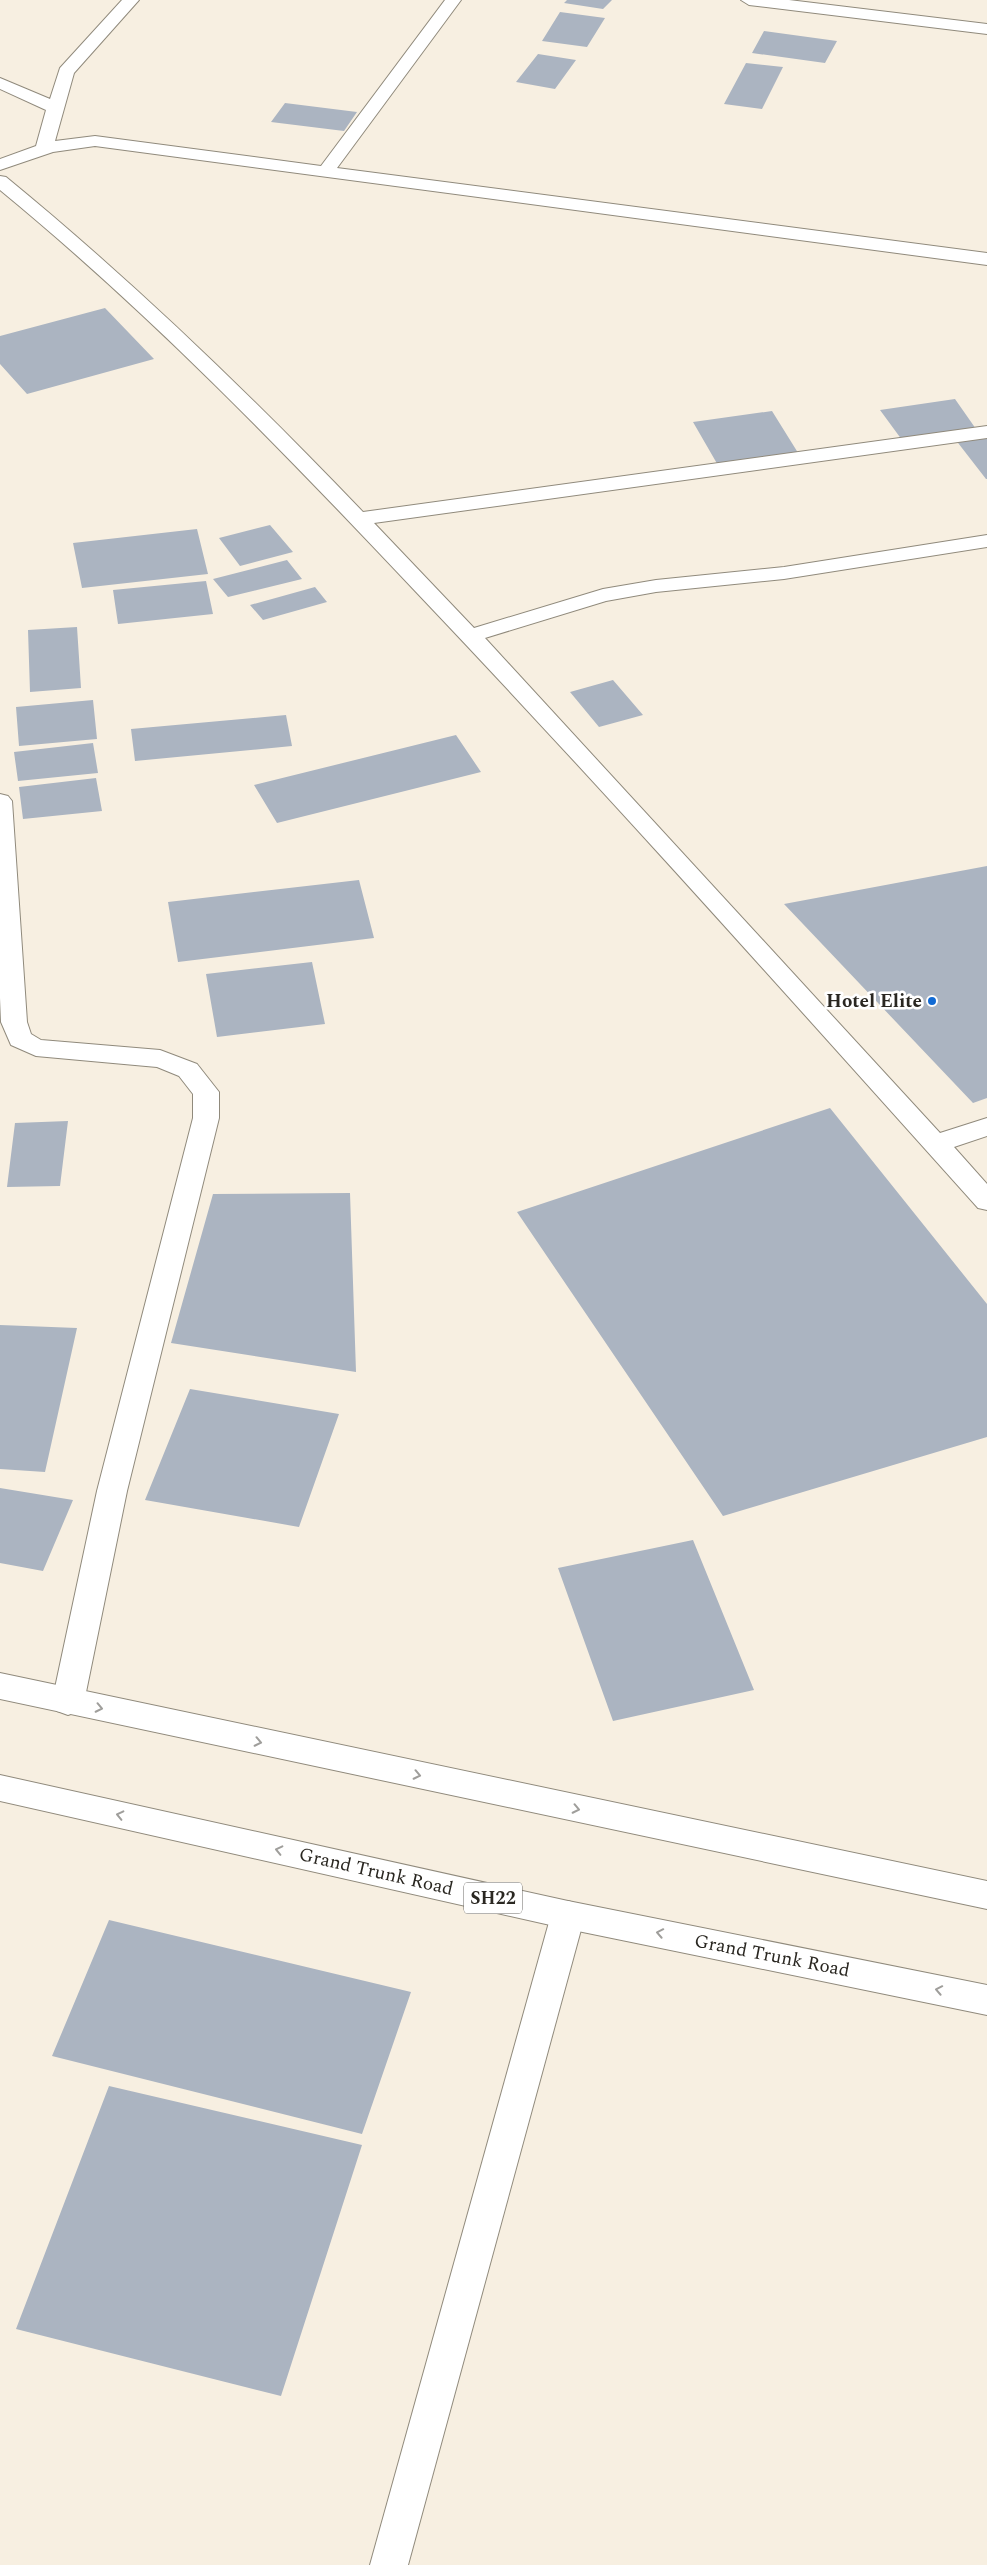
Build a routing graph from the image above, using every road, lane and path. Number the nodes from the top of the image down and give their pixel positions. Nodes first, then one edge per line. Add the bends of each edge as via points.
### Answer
1 (131, 0) edge
2 (453, 0) edge
3 (749, 0) edge
4 (987, 29) edge
5 (0, 83) edge
6 (55, 108) junction
7 (44, 148) junction
8 (0, 165) edge
9 (326, 170) junction
10 (0, 181) edge
11 (987, 259) edge
12 (987, 432) edge
13 (359, 520) junction
14 (987, 541) edge
15 (470, 636) junction
16 (0, 802) edge
17 (987, 1127) edge
18 (935, 1144) junction
19 (987, 1201) edge
20 (0, 1686) edge
21 (68, 1702) junction
22 (0, 1788) edge
23 (987, 1895) edge
24 (568, 1915) junction
25 (987, 2000) edge
26 (388, 2565) edge

1 - 6 main road via 66,72
2 - 9 main road
3 - 4 main road
5 - 6 main road
6 - 7 main road
7 - 8 main road
7 - 9 main road via 95,141
9 - 11 main road
10 - 13 main road via 57,227 259,415
12 - 13 main road
13 - 15 main road
14 - 15 main road via 784,573 603,595
15 - 18 main road
16 - 21 main road via 14,1022 20,1039 36,1048 160,1059 188,1070 206,1092 206,1118 112,1491
17 - 18 main road
18 - 19 main road
20 - 21 main road
21 -> 23 main road
24 -> 22 main road, Grand Trunk Road / SH22
25 -> 24 main road, Grand Trunk Road / SH22
24 - 26 main road

